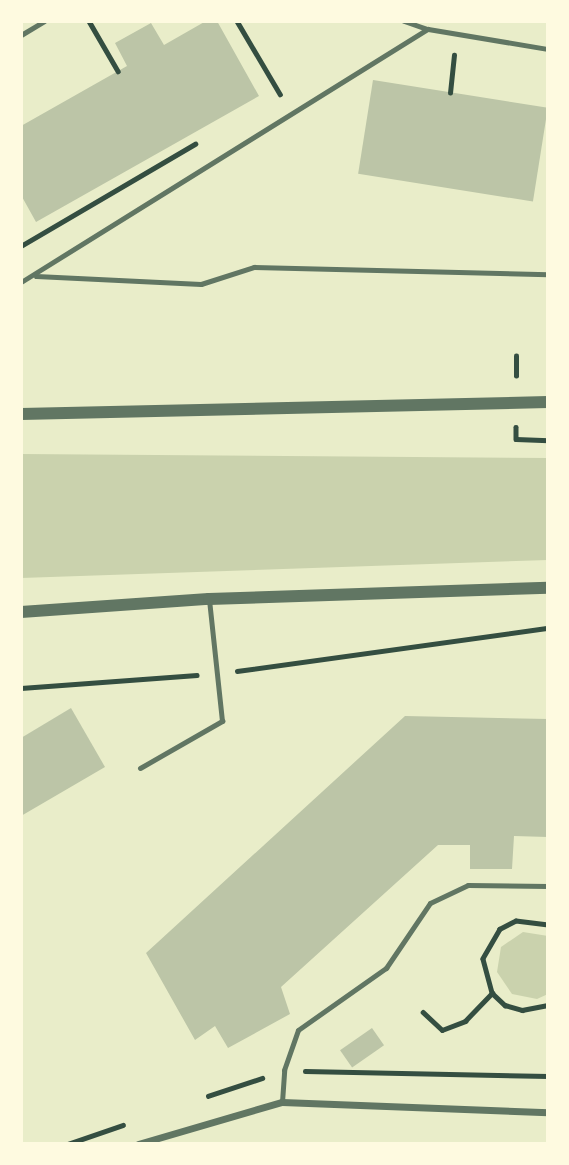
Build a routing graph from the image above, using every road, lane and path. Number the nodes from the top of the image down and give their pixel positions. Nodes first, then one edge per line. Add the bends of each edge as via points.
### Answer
1 (44, 21) edge
2 (91, 21) edge
3 (237, 21) edge
4 (404, 21) edge
5 (428, 29) junction
6 (456, 34) junction
7 (21, 35) edge
8 (548, 49) edge
9 (117, 71) dead end
10 (450, 93) dead end
11 (268, 101) dead end
12 (197, 142) dead end
13 (21, 246) edge
14 (548, 274) edge
15 (36, 276) junction
16 (21, 282) edge
17 (548, 402) edge
18 (21, 414) edge
19 (548, 588) edge
20 (209, 599) junction
21 (21, 612) edge
22 (548, 628) edge
23 (219, 673) junction
24 (21, 688) edge
25 (140, 768) dead end
26 (548, 887) edge
27 (548, 925) edge
28 (492, 993) junction
29 (548, 1005) edge
30 (423, 1012) dead end
31 (282, 1102) junction
32 (548, 1112) edge
33 (138, 1144) edge

1 - 7 lane
2 - 9 path
3 - 11 path via 280,94
4 - 5 lane
5 - 6 lane
5 - 15 lane
6 - 8 lane
6 - 10 path
12 - 13 path
14 - 15 lane via 254,267 201,284
15 - 16 lane
17 - 18 street
19 - 20 street
20 - 21 street
20 - 23 lane
22 - 23 path
23 - 24 path
23 - 25 lane via 222,721
26 - 31 lane via 468,885 430,903 386,968 298,1030 284,1070
27 - 28 path via 516,921 489,942 484,968
28 - 29 path via 522,1010
28 - 30 path via 465,1021 442,1030
31 - 32 street
31 - 33 street

